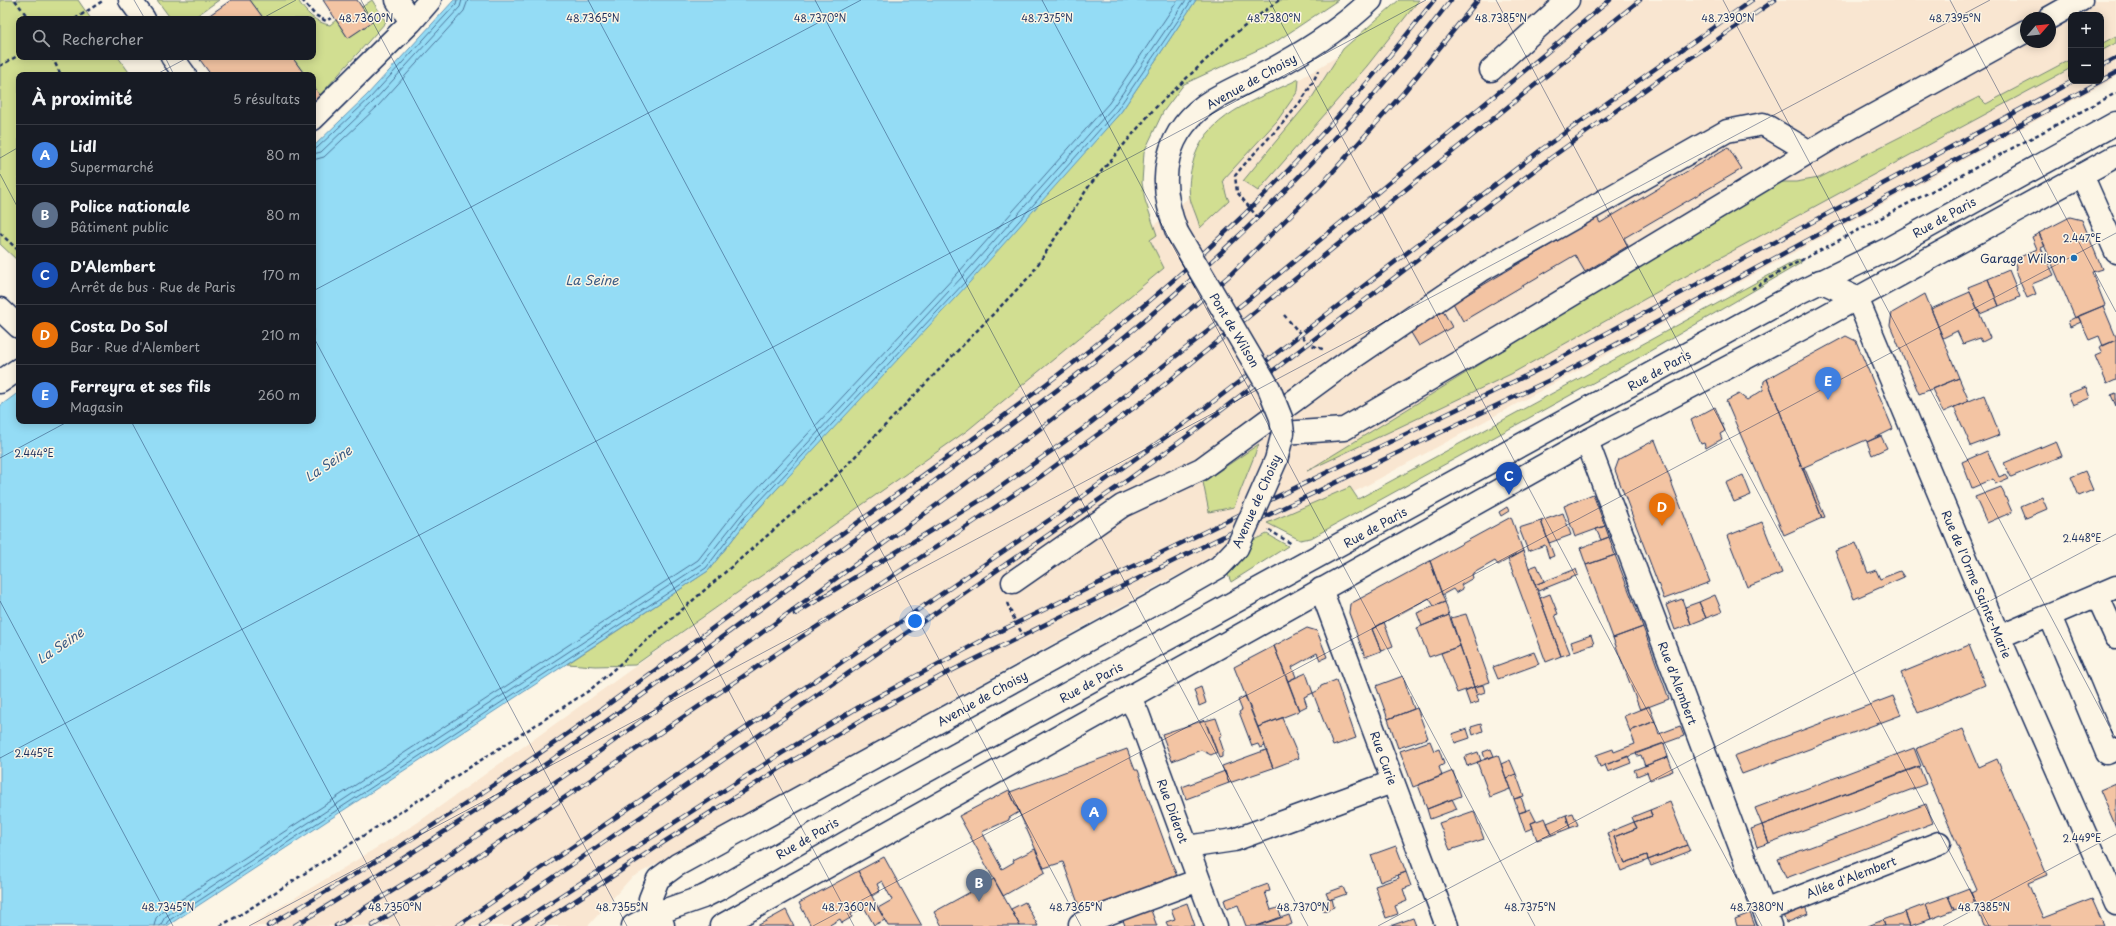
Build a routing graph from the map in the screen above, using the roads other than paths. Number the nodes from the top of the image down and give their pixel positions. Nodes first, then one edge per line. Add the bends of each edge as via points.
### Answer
1 (130, 0) edge
2 (397, 0) edge
3 (430, 0) edge
4 (1371, 0) edge
5 (1568, 0) edge
6 (2082, 0) edge
7 (2056, 15) edge
8 (142, 16) edge
9 (411, 22) junction
10 (2020, 34) edge
11 (174, 60) edge
12 (1491, 70) dead end
13 (183, 72) edge
14 (316, 116) edge
15 (2116, 123) edge
16 (1810, 152) junction
17 (2116, 156) edge
18 (2082, 175) junction
19 (1177, 232) joint
20 (1888, 249) junction
21 (2116, 252) edge
22 (1820, 281) junction
23 (1857, 298) junction
24 (0, 309) edge
25 (16, 324) edge
26 (16, 371) edge
27 (0, 382) edge
28 (1283, 433) junction
29 (1587, 440) junction
30 (1013, 582) road end
31 (1322, 589) junction
32 (2107, 591) edge
33 (2050, 616) junction
34 (1999, 637) junction
35 (2116, 637) edge
36 (1128, 697) junction
37 (2116, 749) edge
38 (1392, 782) junction
39 (1939, 843) dead end
40 (1187, 847) junction
41 (1199, 880) junction
42 (2116, 904) edge
43 (660, 919) edge
44 (1767, 919) edge
45 (633, 926) edge
46 (721, 926) edge
47 (1081, 926) edge
48 (1216, 926) edge
49 (1447, 926) edge

1 - 8 main road
2 - 9 main road
3 - 9 main road
4 - 19 main road, Avenue de Choisy via 1308,48 1281,65 1214,99 1190,118 1173,145 1165,173 1167,203
5 - 12 main road
6 - 7 main road
9 - 14 main road
10 - 16 main road
11 - 13 main road
15 - 20 main road, Rue de Paris
16 - 28 main road via 1344,429
16 - 30 main road via 1763,124 1727,131 1482,270 1347,362 1201,469 1122,506
17 - 18 main road
18 - 21 main road
18 - 23 main road
19 - 28 main road, Pont de Wilson, bridge via 1269,388 1281,418
20 - 22 main road, Rue de Paris
20 - 23 main road
22 - 23 main road
22 - 43 main road, Rue de Paris via 866,805 719,889
23 - 29 main road
23 - 34 main road, Rue de l'Orme Sainte-Marie
24 - 25 main road
26 - 27 main road
28 - 43 main road, Avenue de Choisy, bridge via 1276,460 1237,548 1219,567 677,865 658,879 650,899
29 - 31 main road
29 - 44 main road, Rue d'Alembert
31 - 36 main road
31 - 38 main road, Rue Curie
32 - 33 main road
32 - 35 main road
33 - 34 main road
33 - 37 main road via 2107,753
34 - 42 main road, Rue de l'Orme Sainte-Marie
36 - 40 main road, Rue Diderot via 1138,714
36 - 46 main road
38 - 40 main road via 1234,840
38 - 49 main road, Rue Curie
39 - 44 main road, Allée d'Alembert
40 - 41 main road, Rue Diderot
41 - 47 main road via 1080,924
41 - 48 main road, Rue Diderot
43 - 45 main road, Rue de Paris

